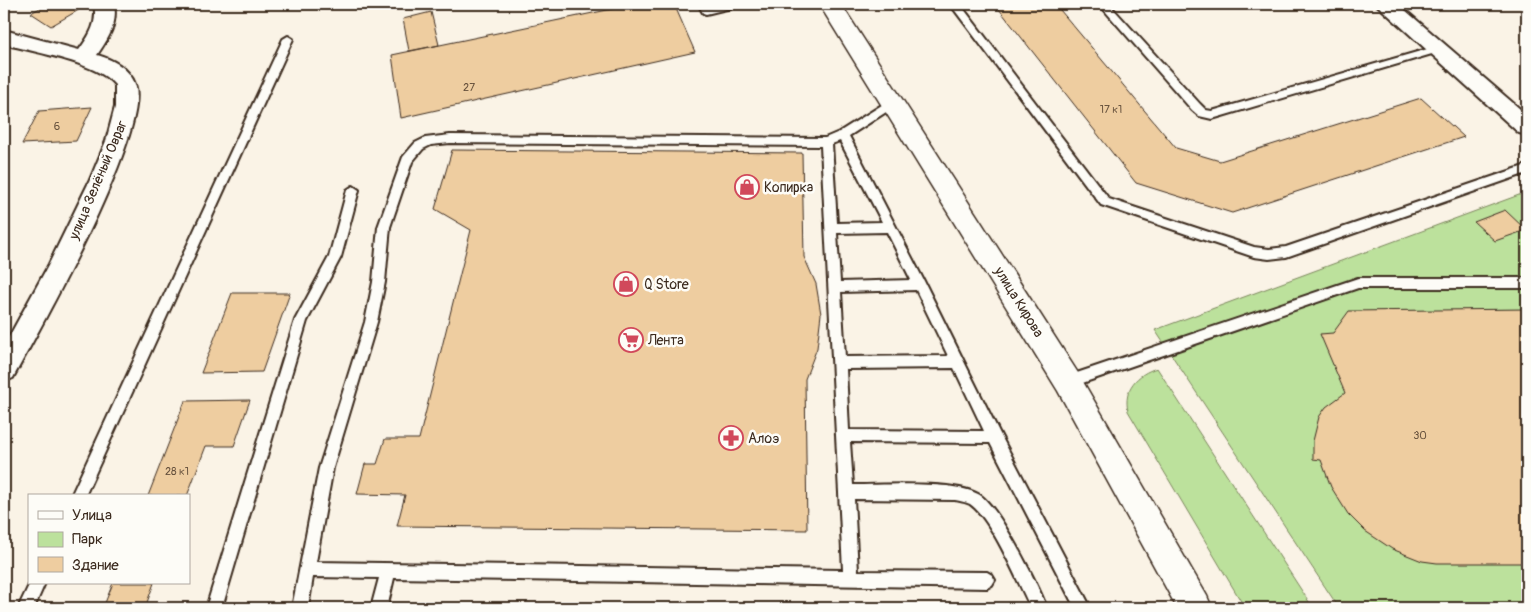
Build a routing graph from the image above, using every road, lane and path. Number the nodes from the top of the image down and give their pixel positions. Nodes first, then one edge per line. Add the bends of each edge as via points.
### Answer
1 (104, 4) edge
2 (703, 4) edge
3 (736, 4) edge
4 (830, 4) edge
5 (955, 4) edge
6 (1104, 4) edge
7 (1386, 4) edge
8 (4, 37) edge
9 (288, 39) dead end
10 (1438, 49) junction
11 (84, 58) junction
12 (893, 102) junction
13 (1527, 127) edge
14 (843, 136) junction
15 (826, 142) junction
16 (1527, 169) edge
17 (353, 190) dead end
18 (890, 227) junction
19 (831, 228) junction
20 (1527, 283) edge
21 (920, 284) junction
22 (834, 287) junction
23 (956, 362) junction
24 (838, 363) junction
25 (4, 370) edge
26 (1068, 382) junction
27 (843, 436) junction
28 (994, 437) junction
29 (846, 492) junction
30 (79, 494) edge
31 (306, 569) junction
32 (388, 571) junction
33 (851, 578) junction
34 (987, 580) dead end
35 (38, 584) edge
36 (26, 608) edge
37 (214, 608) edge
38 (300, 608) edge
39 (379, 608) edge
40 (1039, 608) edge
41 (1083, 608) edge
42 (1196, 608) edge

1 - 11 street via 105,24
2 - 3 lane via 706,11
4 - 12 street, улица Кирова
5 - 16 lane via 1105,202 1254,252 1286,252
6 - 10 lane via 1196,107 1212,115
7 - 10 street
8 - 11 street
9 - 30 lane
10 - 13 street
11 - 25 street, улица Зелёный Овраг via 122,80 127,95 125,116 71,244
12 - 14 lane
12 - 26 street, улица Кирова
14 - 15 lane
14 - 18 lane
15 - 19 lane
15 - 31 lane via 450,139 429,141 419,146 407,160 384,227 376,303 326,468
17 - 37 lane via 335,257 301,320
18 - 19 lane
18 - 21 lane
19 - 22 lane
20 - 26 lane via 1358,282
21 - 22 lane
21 - 23 lane
22 - 24 lane
23 - 24 lane
23 - 28 lane
24 - 27 lane
26 - 42 street, улица Кирова
27 - 28 lane
27 - 29 lane
28 - 41 lane
29 - 33 lane
29 - 40 lane via 955,493 977,500 991,518
31 - 32 lane
31 - 38 lane
32 - 33 lane
32 - 39 lane
33 - 34 lane
35 - 36 lane

